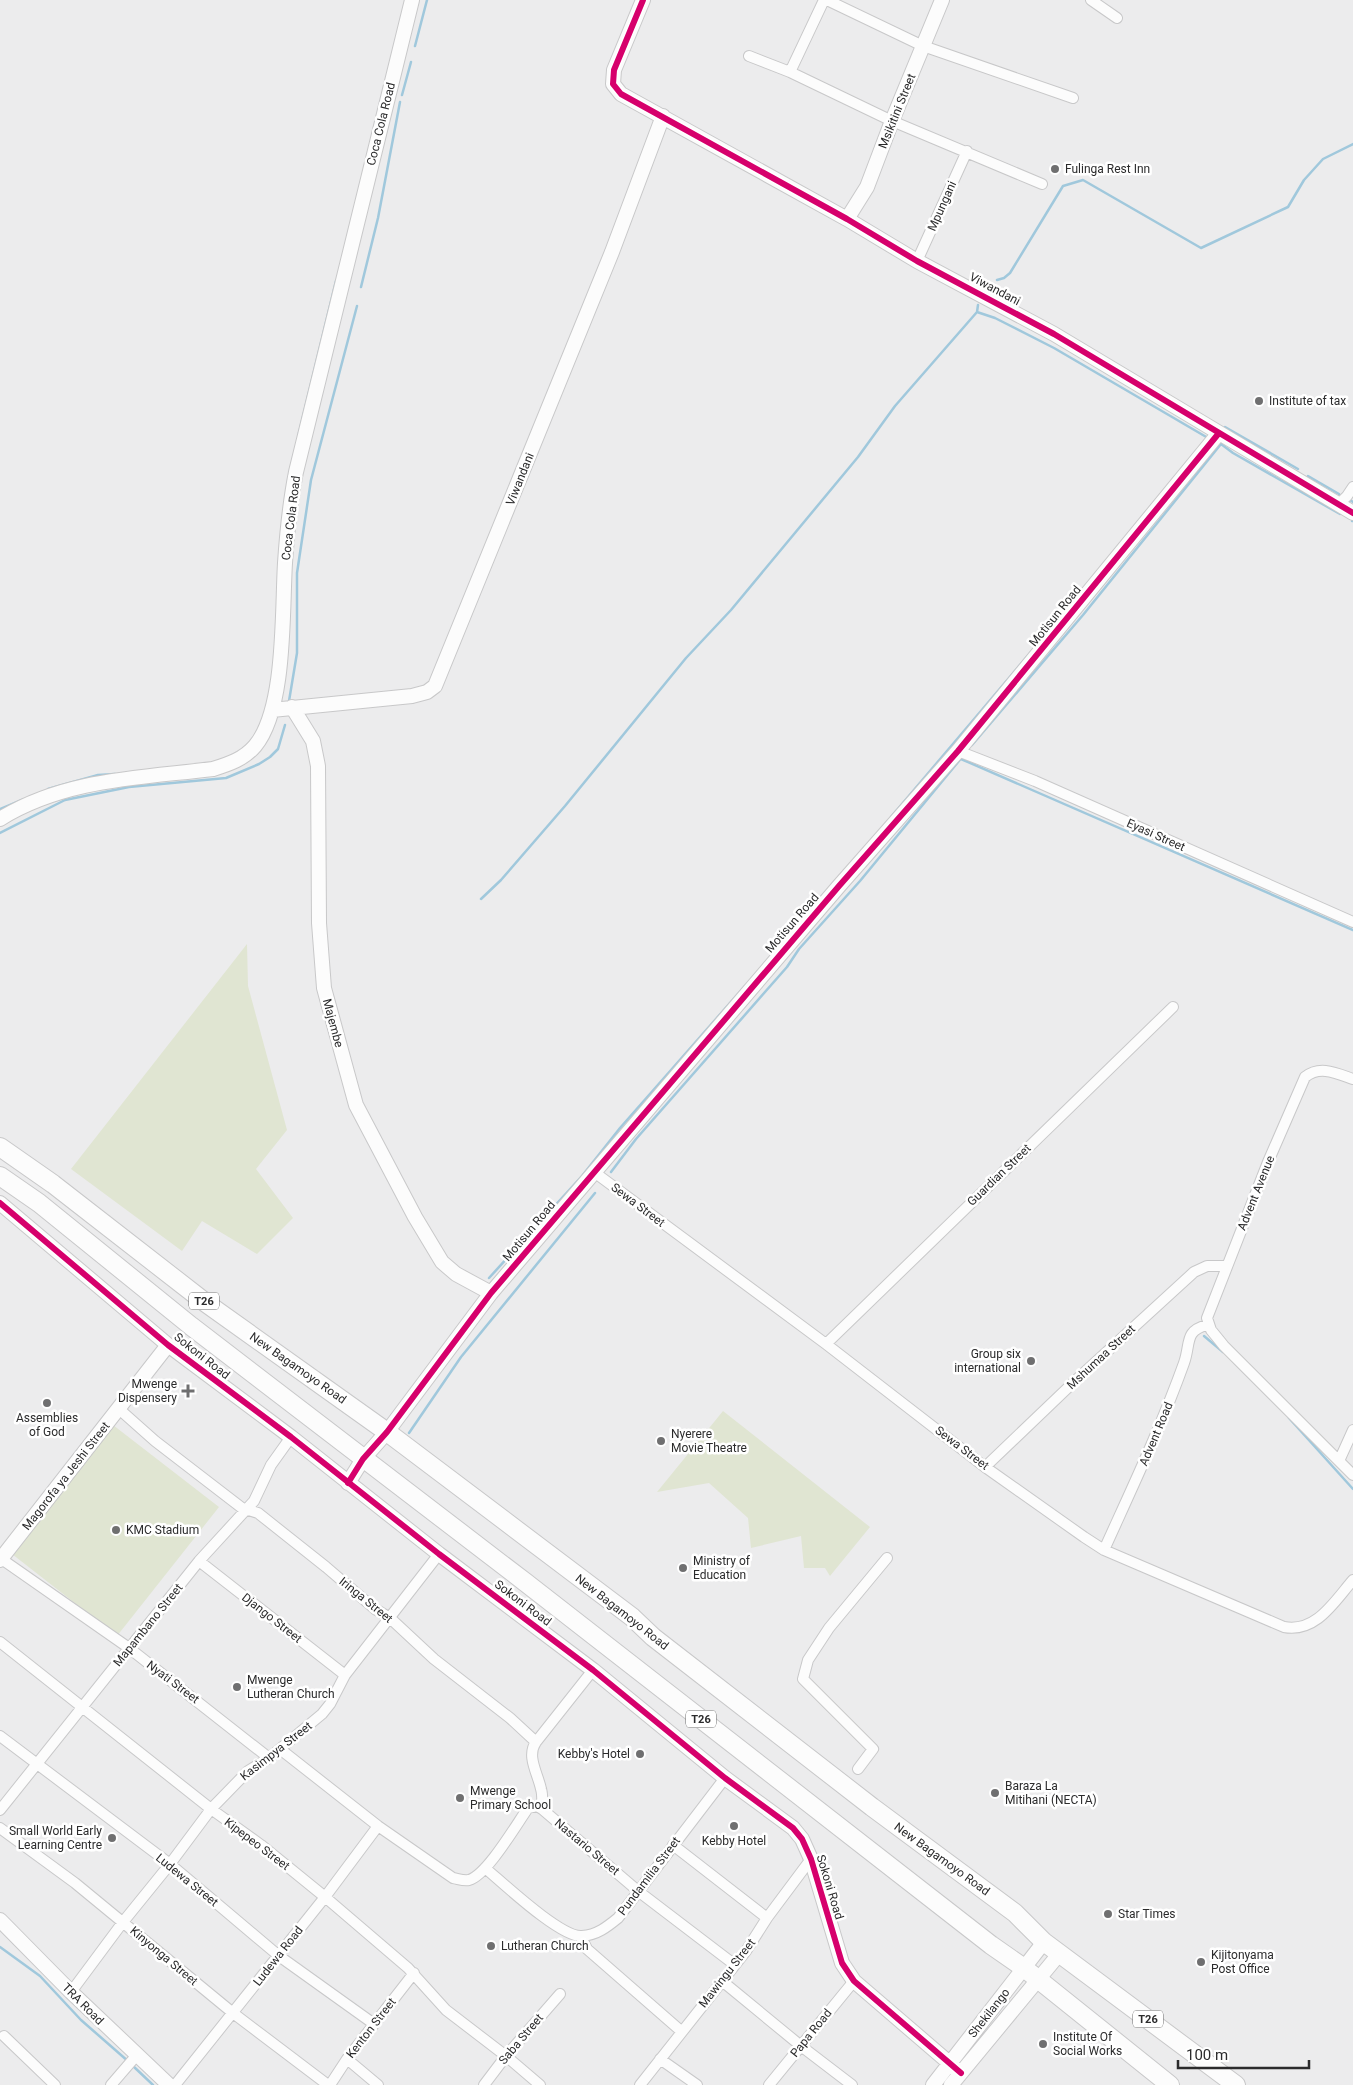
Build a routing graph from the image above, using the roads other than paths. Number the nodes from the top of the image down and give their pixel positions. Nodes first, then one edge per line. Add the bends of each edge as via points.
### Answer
1 (412, 0) edge
2 (643, 0) edge
3 (826, 0) edge
4 (942, 0) edge
5 (1091, 0) edge
6 (1117, 18) dead end
7 (923, 46) junction
8 (750, 56) dead end
9 (790, 72) junction
10 (1073, 98) dead end
11 (663, 116) junction
12 (892, 121) junction
13 (967, 151) junction
14 (1042, 184) dead end
15 (847, 219) junction
16 (917, 261) junction
17 (1219, 433) junction
18 (1353, 487) edge
19 (1338, 505) junction
20 (1353, 513) edge
21 (292, 707) junction
22 (272, 710) junction
23 (958, 751) junction
24 (0, 819) edge
25 (1353, 922) edge
26 (1173, 1006) dead end
27 (1353, 1080) edge
28 (0, 1147) edge
29 (594, 1172) junction
30 (4, 1178) edge
31 (0, 1203) edge
32 (1226, 1266) junction
33 (491, 1293) junction
34 (1208, 1325) junction
35 (826, 1344) junction
36 (168, 1345) junction
37 (119, 1409) junction
38 (1353, 1430) edge
39 (387, 1432) junction
40 (291, 1437) junction
41 (364, 1459) junction
42 (1339, 1461) junction
43 (985, 1467) junction
44 (1353, 1475) edge
45 (348, 1483) junction
46 (245, 1510) junction
47 (1104, 1550) junction
48 (439, 1554) junction
49 (887, 1558) dead end
50 (0, 1559) edge
51 (199, 1561) junction
52 (1353, 1580) edge
53 (390, 1618) junction
54 (0, 1642) edge
55 (129, 1648) junction
56 (593, 1670) junction
57 (346, 1675) junction
58 (82, 1707) junction
59 (0, 1736) edge
60 (536, 1742) junction
61 (280, 1749) junction
62 (269, 1758) junction
63 (37, 1765) junction
64 (858, 1769) dead end
65 (725, 1778) junction
66 (211, 1809) junction
67 (542, 1809) junction
68 (0, 1810) edge
69 (378, 1826) junction
70 (0, 1828) edge
71 (673, 1845) junction
72 (811, 1859) junction
73 (170, 1864) junction
74 (485, 1868) junction
75 (638, 1891) junction
76 (325, 1897) junction
77 (767, 1918) junction
78 (0, 1920) edge
79 (123, 1922) junction
80 (581, 1936) junction
81 (1044, 1942) junction
82 (1060, 1953) junction
83 (278, 1956) junction
84 (735, 1965) junction
85 (1024, 1968) junction
86 (414, 1973) junction
87 (1038, 1980) junction
88 (854, 1981) junction
89 (722, 1982) junction
90 (71, 1992) junction
91 (560, 1994) dead end
92 (234, 2013) junction
93 (374, 2024) junction
94 (681, 2031) junction
95 (4, 2036) dead end
96 (800, 2046) junction
97 (136, 2056) junction
98 (506, 2056) junction
99 (347, 2059) junction
100 (660, 2059) junction
101 (949, 2064) junction
102 (961, 2073) junction
103 (772, 2084) edge
104 (55, 2085) edge
105 (111, 2085) edge
106 (168, 2085) edge
107 (175, 2085) edge
108 (329, 2085) edge
109 (378, 2085) edge
110 (484, 2085) edge
111 (540, 2085) edge
112 (640, 2085) edge
113 (697, 2085) edge
114 (852, 2085) edge
115 (933, 2085) edge
116 (951, 2085) edge
117 (1170, 2085) edge
118 (1236, 2085) edge

1 - 22 street, Coca Cola Road via 291,497 281,642
2 - 11 street, Viwandani via 614,70 613,84 621,94
3 - 7 street
3 - 9 street
4 - 7 street, Msikitini Street
5 - 6 street
7 - 10 street
7 - 12 street, Msikitini Street
8 - 9 street
9 - 12 street
11 - 15 street, Viwandani
11 - 21 street, Viwandani via 612,252 435,686 412,696
12 - 13 street
12 - 15 street, Msikitini Street via 867,187
13 - 14 street
13 - 16 street, Mpungani
15 - 16 street, Viwandani
16 - 17 street, Viwandani via 1054,334
17 - 19 street, Viwandani
17 - 23 street, Motisun Road
18 - 19 street
19 - 20 street, Viwandani
21 - 22 street, Viwandani
21 - 33 street, Majembe via 313,741 318,766 320,941 324,988 356,1105 442,1262 456,1274
22 - 24 street, Coca Cola Road via 256,745 246,756 229,765 60,791
23 - 25 street, Eyasi Street via 1035,781
23 - 29 street, Motisun Road
26 - 35 street, Guardian Street
27 - 32 street, Advent Avenue via 1338,1073 1318,1070 1305,1077
28 - 39 highway, New Bagamoyo Road / T26 via 206,1303
29 - 33 street, Motisun Road
29 - 35 street, Sewa Street
30 - 41 highway, T26
31 - 36 street, Sokoni Road
32 - 34 street, Advent Avenue via 1208,1310
32 - 43 street, Mshumaa Street via 1207,1266 1194,1272
33 - 39 street, Motisun Road
34 - 42 street via 1224,1346
34 - 47 street, Advent Road via 1197,1327 1191,1333 1166,1414
35 - 43 street, Sewa Street
36 - 37 street, Magorofa ya Jeshi Street
36 - 40 street, Sokoni Road
37 - 46 street, Iringa Street
37 - 50 street, Magorofa ya Jeshi Street
38 - 42 street
39 - 41 street, Motisun Road
39 - 81 highway, New Bagamoyo Road / T26 via 632,1617 872,1807 1015,1913
40 - 45 street, Sokoni Road
40 - 46 street, Mapambano Street via 271,1465 257,1498
41 - 45 street, Motisun Road
41 - 85 highway, T26
42 - 44 street
43 - 47 street, Sewa Street
45 - 48 street, Sokoni Road
46 - 51 street, Mapambano Street
46 - 53 street, Iringa Street via 258,1514
47 - 52 street, Sewa Street via 1292,1628 1310,1625
48 - 53 street, Kasimpya Street
48 - 56 street, Sokoni Road
49 - 64 street via 830,1628 808,1660 803,1680 873,1749
50 - 55 street, Nyati Street
51 - 55 street, Mapambano Street
51 - 57 street, Django Street
53 - 57 street, Kasimpya Street
53 - 60 street, Iringa Street via 434,1659
54 - 58 street, Kipepeo Street
55 - 58 street, Mapambano Street
55 - 62 street, Nyati Street
56 - 60 street
56 - 65 street, Sokoni Road
57 - 61 street, Kasimpya Street via 322,1714
58 - 63 street, Mapambano Street
58 - 66 street, Kipepeo Street
59 - 63 street, Ludewa Street
60 - 67 street, Nastario Street via 533,1747 534,1765 541,1787
61 - 62 street, Kasimpya Street
61 - 69 street
62 - 66 street, Kasimpya Street via 248,1771
63 - 68 street, Mapambano Street
63 - 73 street, Ludewa Street
65 - 71 street, Pundamilia Street
65 - 72 street, Sokoni Road via 793,1828
66 - 73 street, Kasimpya Street
66 - 76 street, Kipepeo Street
67 - 74 street via 537,1806 528,1808
67 - 75 street, Nastario Street
69 - 74 street via 453,1878 470,1880
69 - 76 street, Ludewa Road
70 - 79 street, Kinyonga Street
71 - 75 street, Pundamilia Street
71 - 77 street
72 - 77 street, Mawingu Street
72 - 88 street, Sokoni Road via 842,1963
73 - 79 street, Kasimpya Street
73 - 83 street, Ludewa Street
74 - 80 street via 555,1925 571,1935
75 - 80 street, Pundamilia Street via 618,1918 600,1932
75 - 84 street, Nastario Street
76 - 83 street, Ludewa Road
76 - 86 street, Kipepeo Street
77 - 84 street, Mawingu Street
78 - 90 street, TRA Road
79 - 90 street, Kasimpya Street
79 - 92 street, Kinyonga Street
80 - 94 street via 587,1949
81 - 82 highway, New Bagamoyo Road / T26
81 - 85 street, Shekilango
82 - 87 street, Shekilango
82 - 118 highway, New Bagamoyo Road / T26
83 - 92 street, Ludewa Road
83 - 93 street, Ludewa Street
84 - 89 street, Mawingu Street
85 - 87 highway, T26
85 - 101 street, Shekilango
86 - 93 street, Kenton Street
86 - 98 street, Kipepeo Street via 446,2010
87 - 102 street, Shekilango
87 - 117 highway, T26
88 - 96 street, Papa Road
88 - 101 street, Sokoni Road
89 - 94 street, Mawingu Street
89 - 96 street
90 - 97 street, TRA Road
91 - 98 street, Saba Street
92 - 107 street, Ludewa Road
92 - 108 street, Kinyonga Street
93 - 99 street, Kenton Street
94 - 100 street, Mawingu Street
95 - 104 street
96 - 103 street, Papa Road
96 - 114 street
97 - 105 street
97 - 106 street, TRA Road
98 - 110 street, Saba Street
98 - 111 street, Kipepeo Street
99 - 108 street, Kenton Street
99 - 109 street
100 - 112 street, Mawingu Street
100 - 113 street
101 - 102 street, Sokoni Road
101 - 115 street, Shekilango
102 - 116 street, Shekilango

